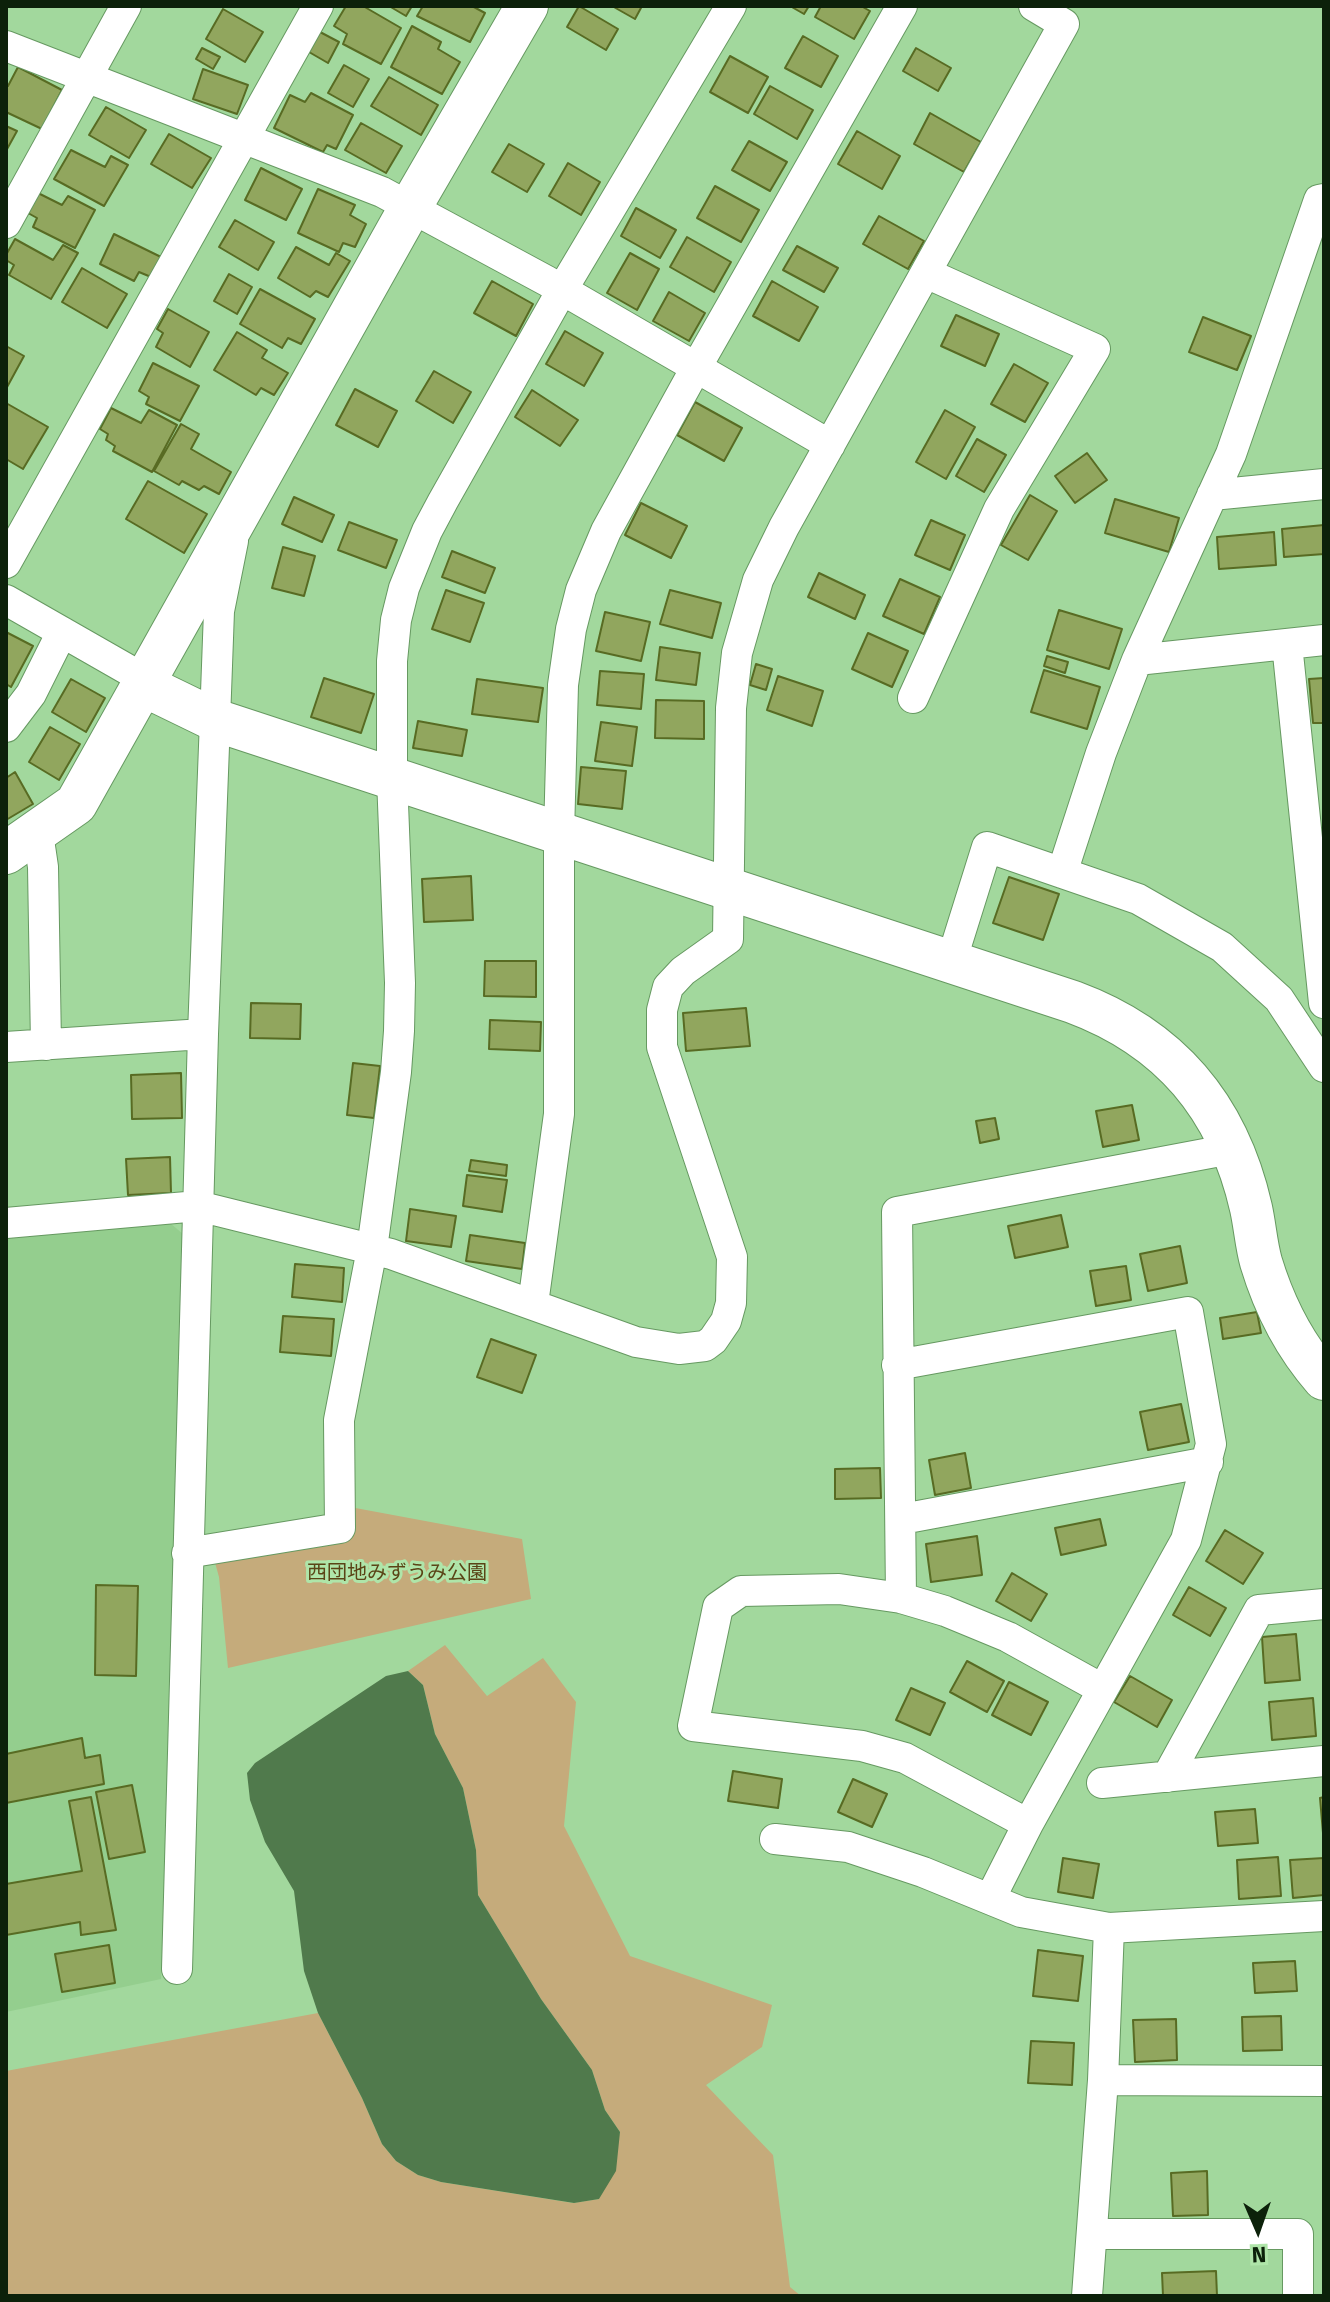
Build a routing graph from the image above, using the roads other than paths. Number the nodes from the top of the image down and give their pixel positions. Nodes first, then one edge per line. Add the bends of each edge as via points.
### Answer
1 (126, 6) edge
2 (318, 6) edge
3 (527, 6) edge
4 (731, 6) edge
5 (902, 6) edge
6 (1034, 6) edge
7 (6, 46) edge
8 (86, 78) junction
9 (245, 138) junction
10 (1324, 199) edge
11 (411, 206) junction
12 (6, 223) edge
13 (926, 273) junction
14 (562, 290) junction
15 (697, 366) junction
16 (830, 445) junction
17 (1324, 484) edge
18 (1212, 495) junction
19 (240, 512) junction
20 (6, 563) edge
21 (6, 600) edge
22 (62, 632) junction
23 (1324, 640) edge
24 (1287, 644) junction
25 (1137, 660) junction
26 (145, 683) junction
27 (913, 698) dead end
28 (215, 720) junction
29 (6, 727) edge
30 (392, 778) junction
31 (559, 834) junction
32 (22, 843) edge
33 (1062, 873) junction
34 (729, 891) junction
35 (951, 962) junction
36 (1324, 1003) edge
37 (203, 1034) junction
38 (46, 1045) junction
39 (6, 1047) edge
40 (1324, 1067) edge
41 (1231, 1149) junction
42 (198, 1206) junction
43 (6, 1223) edge
44 (372, 1249) junction
45 (533, 1304) junction
46 (897, 1365) junction
47 (1324, 1379) edge
48 (1208, 1462) junction
49 (902, 1519) junction
50 (187, 1553) junction
51 (901, 1598) junction
52 (1324, 1604) edge
53 (1102, 1689) junction
54 (1324, 1761) edge
55 (1167, 1777) junction
56 (1102, 1783) dead end
57 (1028, 1824) junction
58 (775, 1839) dead end
59 (991, 1897) junction
60 (1324, 1916) edge
61 (1109, 1928) junction
62 (177, 1969) dead end
63 (1103, 2080) junction
64 (1324, 2081) edge
65 (1092, 2234) junction
66 (1087, 2296) edge
67 (1298, 2296) edge

1 - 8 street
2 - 9 street
3 - 11 street
4 - 14 street
5 - 15 street
6 - 13 street via 1064,24
7 - 8 street
8 - 9 street
8 - 12 street
9 - 11 street
9 - 20 street
10 - 18 street via 1319,200
11 - 14 street
11 - 19 street
13 - 16 street
13 - 27 street via 1095,349 999,509
14 - 15 street
14 - 30 street via 427,531 404,588 392,661
15 - 16 street
15 - 31 street via 606,531 581,590 563,685
16 - 34 street via 758,580 737,653 731,708
17 - 18 street
18 - 25 street
19 - 26 street
19 - 28 street via 219,611
21 - 22 street
22 - 26 street
22 - 29 street via 31,694
23 - 24 street
24 - 25 street
24 - 36 street
25 - 33 street
26 - 28 street
26 - 32 street via 76,804
28 - 30 street
28 - 37 street
30 - 31 street
30 - 44 street via 399,1031
31 - 34 street
31 - 45 street via 559,1114
32 - 38 street via 43,867
33 - 35 street via 987,847
33 - 40 street via 1138,899 1222,947 1279,999
34 - 35 street
34 - 45 street via 728,939 668,987 662,1010 662,1047 732,1257 726,1321 705,1346 679,1349 636,1342
35 - 41 street via 1101,1012 1128,1027 1193,1082
37 - 38 street
37 - 42 street
38 - 39 street
41 - 46 street via 897,1212
41 - 47 street via 1282,1317
42 - 43 street
42 - 44 street
42 - 50 street
44 - 45 street
44 - 50 street via 339,1420 340,1528
46 - 48 street via 1188,1312 1211,1444
46 - 49 street
48 - 49 street
48 - 53 street via 1186,1540
49 - 51 street
50 - 62 street
51 - 53 street via 1008,1637
51 - 57 street via 839,1589 741,1591 718,1607 693,1726 862,1746 905,1758
52 - 55 street via 1259,1610
53 - 57 street
54 - 55 street
55 - 56 street
57 - 59 street
58 - 59 street via 848,1847
59 - 61 street via 1021,1912
60 - 61 street
61 - 63 street
63 - 64 street
63 - 65 street
65 - 66 street
65 - 67 street via 1298,2234

